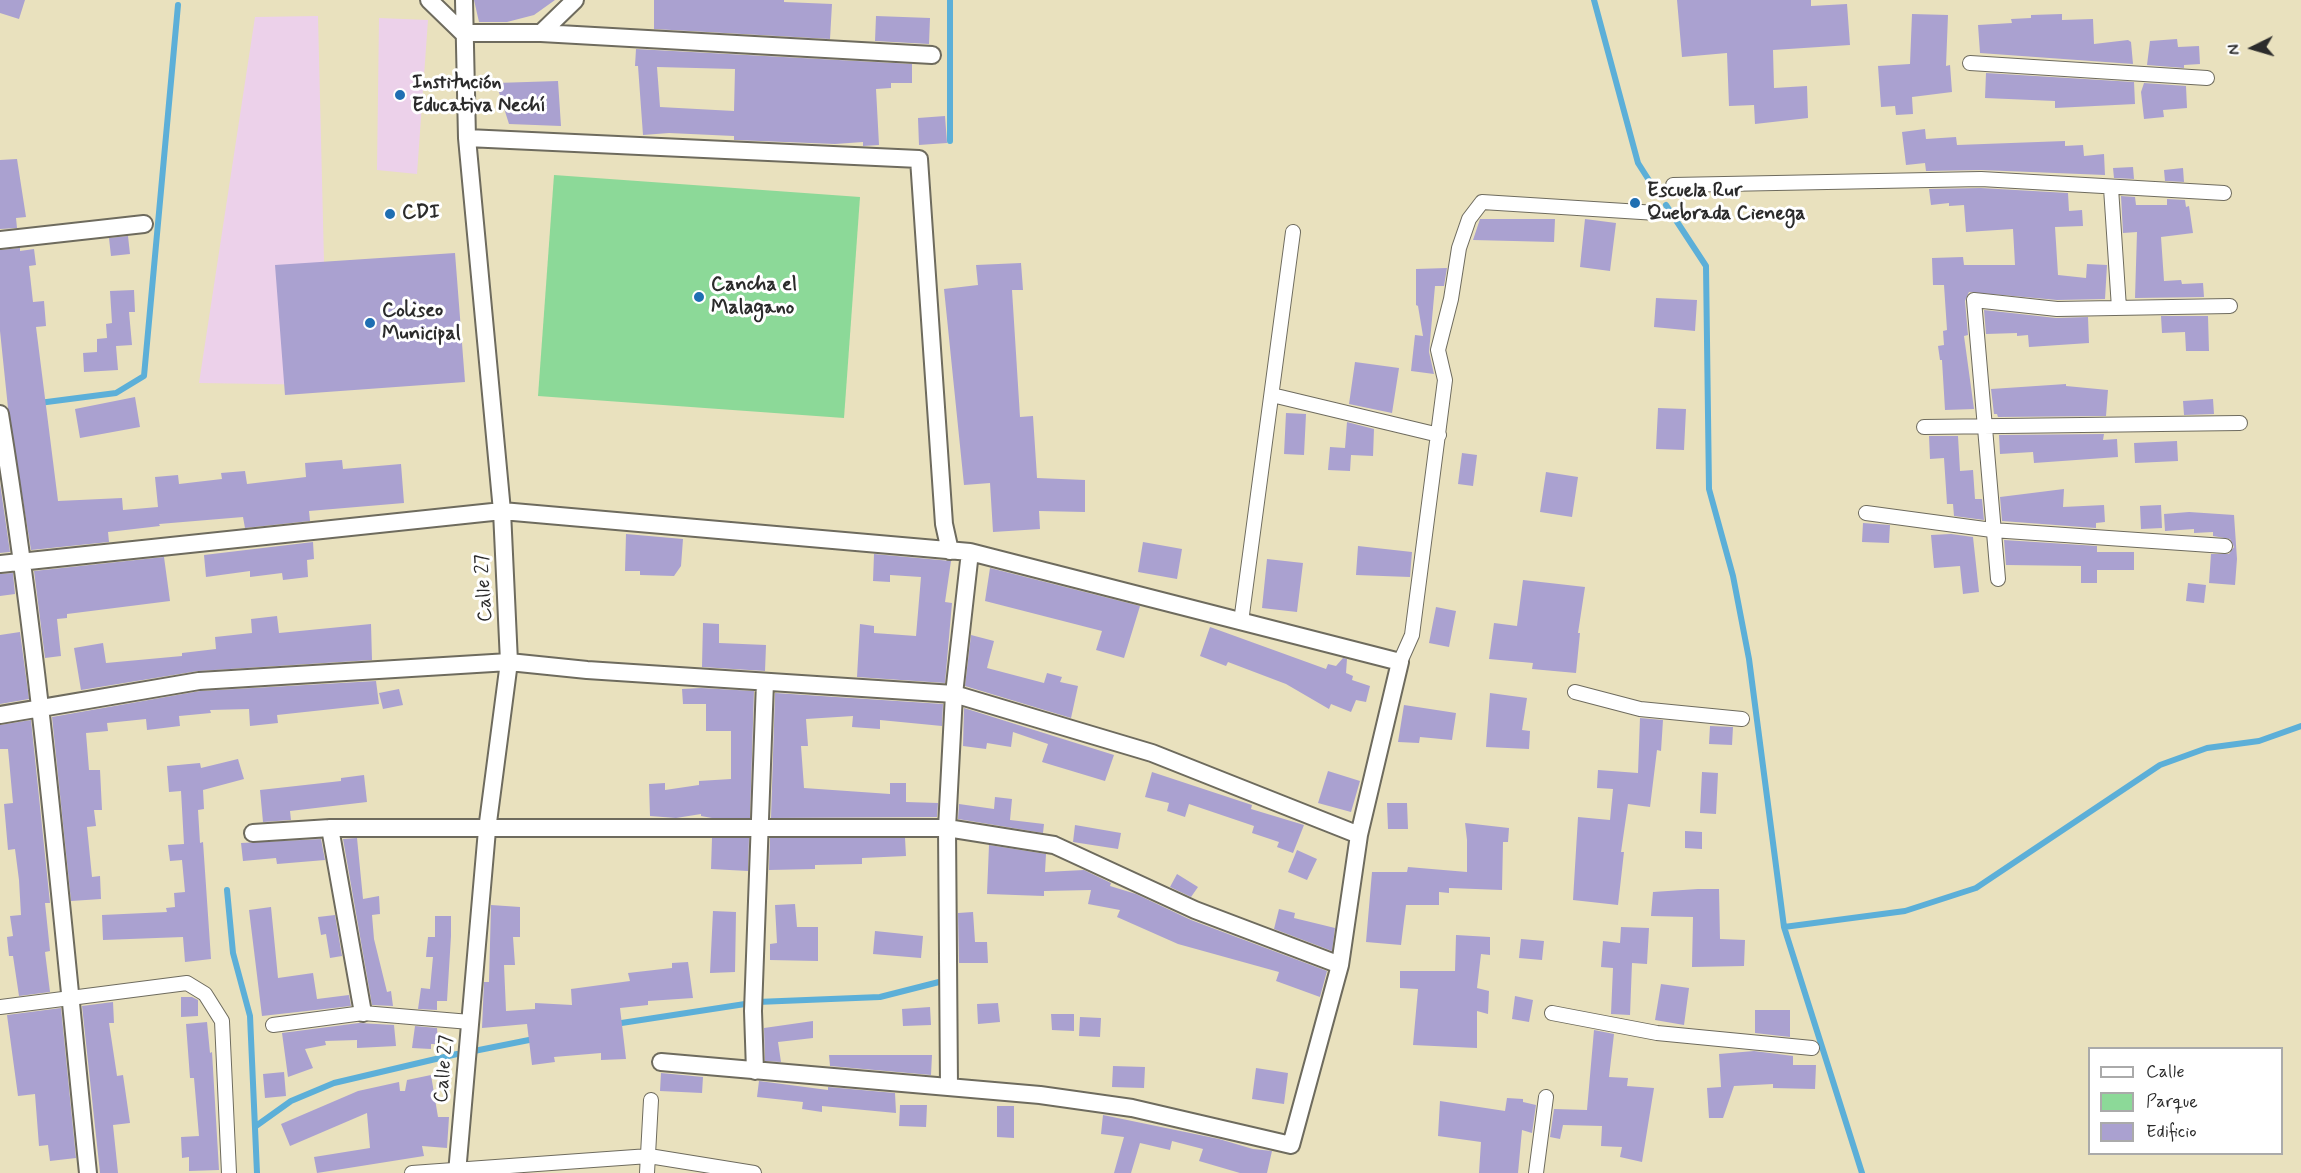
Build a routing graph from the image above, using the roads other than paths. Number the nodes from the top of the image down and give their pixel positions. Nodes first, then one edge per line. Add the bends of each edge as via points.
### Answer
1 (429, 0) edge
2 (464, 0) edge
3 (575, 0) edge
4 (464, 33) junction
5 (541, 33) junction
6 (932, 55) dead end
7 (1970, 63) dead end
8 (2207, 78) dead end
9 (467, 138) junction
10 (1673, 185) dead end
11 (2111, 188) junction
12 (2224, 193) dead end
13 (1657, 213) dead end
14 (144, 224) dead end
15 (1293, 232) dead end
16 (0, 240) edge
17 (2230, 306) dead end
18 (2119, 308) junction
19 (1272, 395) junction
20 (0, 414) edge
21 (2240, 423) dead end
22 (1924, 427) dead end
23 (1985, 427) junction
24 (1439, 435) junction
25 (502, 511) junction
26 (1866, 513) dead end
27 (1992, 530) junction
28 (2225, 546) dead end
29 (950, 550) junction
30 (970, 552) junction
31 (24, 561) junction
32 (0, 564) edge
33 (1998, 579) dead end
34 (1241, 622) junction
35 (509, 662) junction
36 (1400, 662) junction
37 (765, 682) junction
38 (1575, 692) dead end
39 (954, 694) junction
40 (41, 709) junction
41 (0, 715) edge
42 (1742, 719) dead end
43 (757, 827) junction
44 (330, 828) junction
45 (947, 828) junction
46 (488, 830) junction
47 (253, 833) dead end
48 (1359, 835) junction
49 (1340, 965) junction
50 (0, 1007) edge
51 (363, 1013) junction
52 (1552, 1013) dead end
53 (470, 1022) junction
54 (273, 1025) dead end
55 (1812, 1048) dead end
56 (661, 1062) dead end
57 (755, 1071) junction
58 (949, 1087) junction
59 (1546, 1096) dead end
60 (651, 1100) dead end
61 (649, 1156) junction
62 (457, 1171) edge
63 (88, 1173) edge
64 (229, 1173) edge
65 (412, 1173) edge
66 (646, 1173) edge
67 (754, 1173) edge
68 (1536, 1173) edge

1 - 4 street
2 - 4 street, Calle 27
3 - 5 street
4 - 5 street
4 - 9 street, Calle 27
5 - 6 street
7 - 8 street
9 - 25 street, Calle 27
9 - 29 street via 919,159 944,524
10 - 11 street via 1980,179
11 - 12 street
11 - 18 street
13 - 24 street via 1482,202 1469,219 1459,248 1438,350 1445,380
14 - 16 street
15 - 19 street
17 - 18 street
18 - 23 street via 2057,309 1974,300
19 - 24 street
19 - 34 street
20 - 31 street
21 - 23 street
22 - 23 street
23 - 27 street
24 - 36 street via 1412,635
25 - 29 street
25 - 31 street
25 - 35 street, Calle 27
26 - 27 street
27 - 28 street
27 - 33 street
29 - 30 street
30 - 34 street
30 - 39 street
31 - 32 street
31 - 40 street
34 - 36 street
35 - 37 street
35 - 40 street via 199,681
35 - 46 street, Calle 27
36 - 48 street
37 - 39 street
37 - 43 street
38 - 42 street via 1640,709
39 - 45 street
39 - 48 street via 1152,753
40 - 41 street
40 - 63 street
43 - 45 street
43 - 46 street
43 - 57 street
44 - 46 street
44 - 47 street
44 - 51 street
45 - 49 street via 1054,845 1195,910
45 - 58 street
46 - 53 street, Calle 27
48 - 49 street
49 - 58 street via 1292,1145 1132,1108
50 - 64 street via 187,983 200,990 222,1021
51 - 53 street
51 - 54 street
52 - 55 street via 1658,1033
53 - 62 street, Calle 27
56 - 57 street
57 - 58 street
59 - 68 street
60 - 61 street
61 - 62 street
61 - 66 street
61 - 67 street
62 - 65 street

